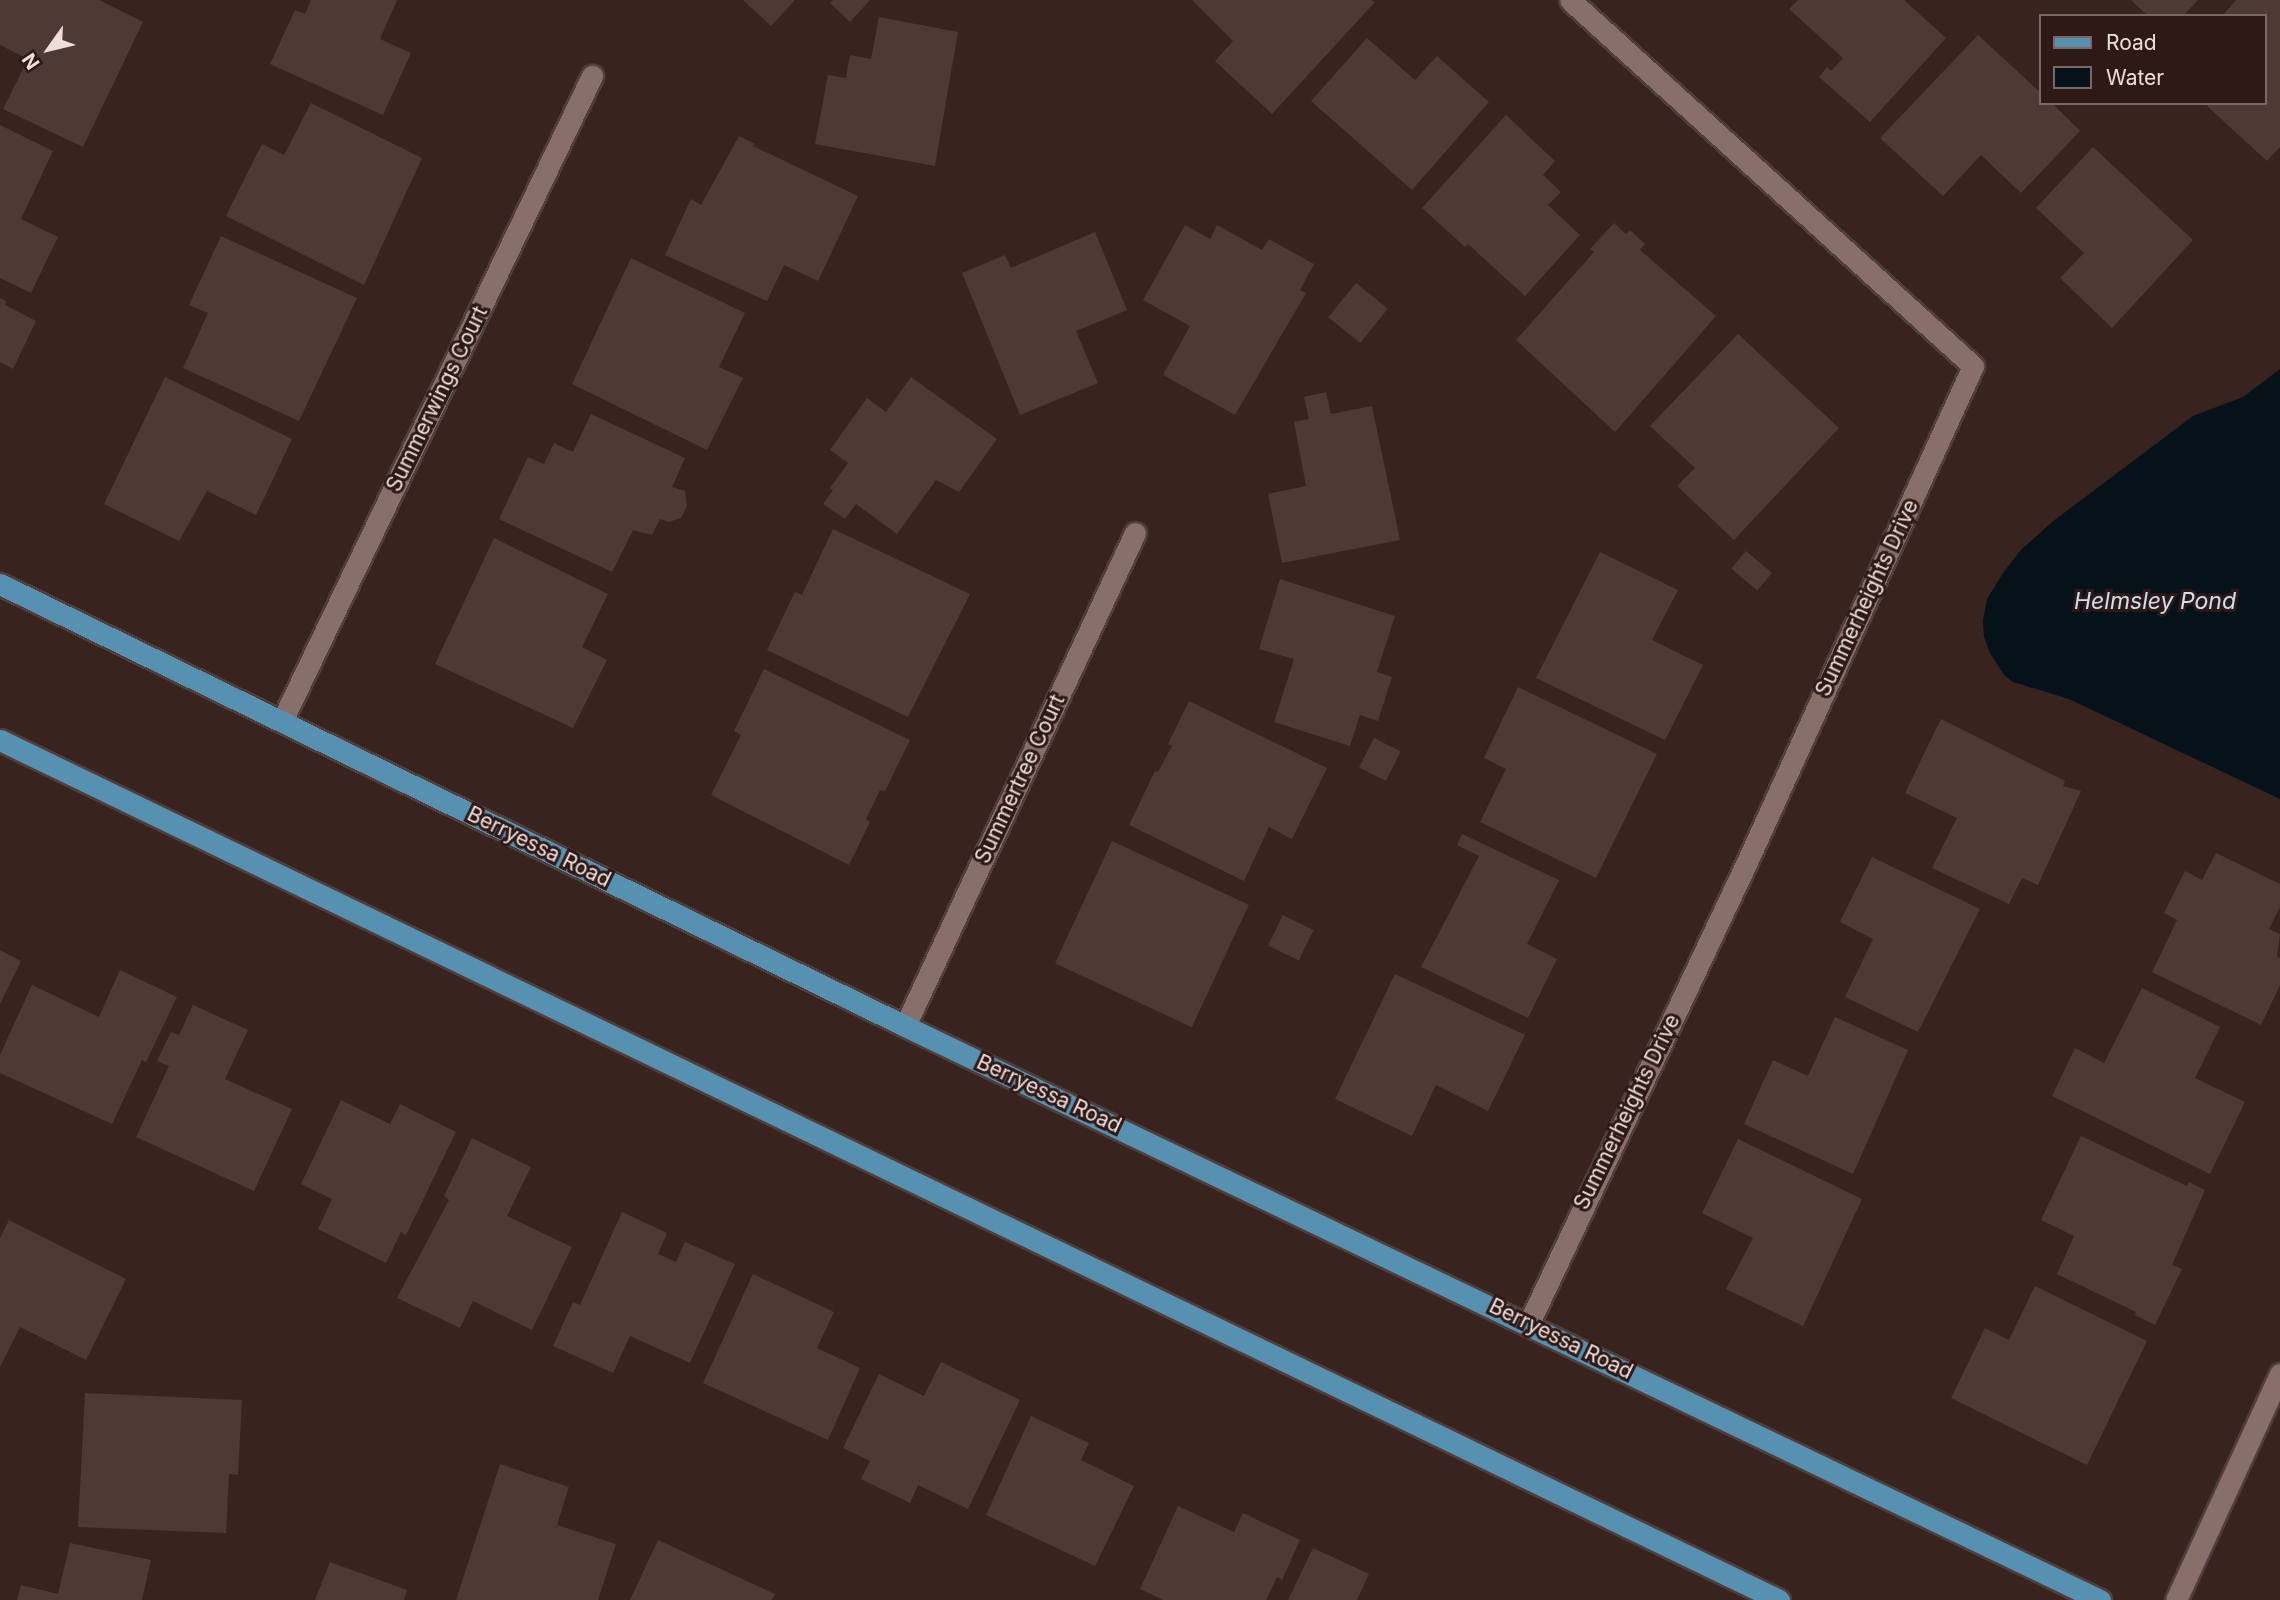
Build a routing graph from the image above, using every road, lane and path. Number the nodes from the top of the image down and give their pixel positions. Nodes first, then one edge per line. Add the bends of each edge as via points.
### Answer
1 (1570, 0) edge
2 (592, 76) dead end
3 (1135, 533) dead end
4 (0, 584) edge
5 (282, 721) junction
6 (0, 740) edge
7 (905, 1026) junction
8 (1529, 1323) junction
9 (2280, 1374) edge
10 (1779, 1600) edge
11 (2100, 1600) edge
12 (2176, 1600) edge

1 - 8 street, Summerheights Drive via 1973,366 1741,875
2 - 5 street, Summerwings Court
3 - 7 street, Summertree Court
4 - 5 main road, Berryessa Road
5 - 7 main road, Berryessa Road
6 - 10 main road
7 - 8 main road, Berryessa Road
8 - 11 main road, Berryessa Road
9 - 12 street

